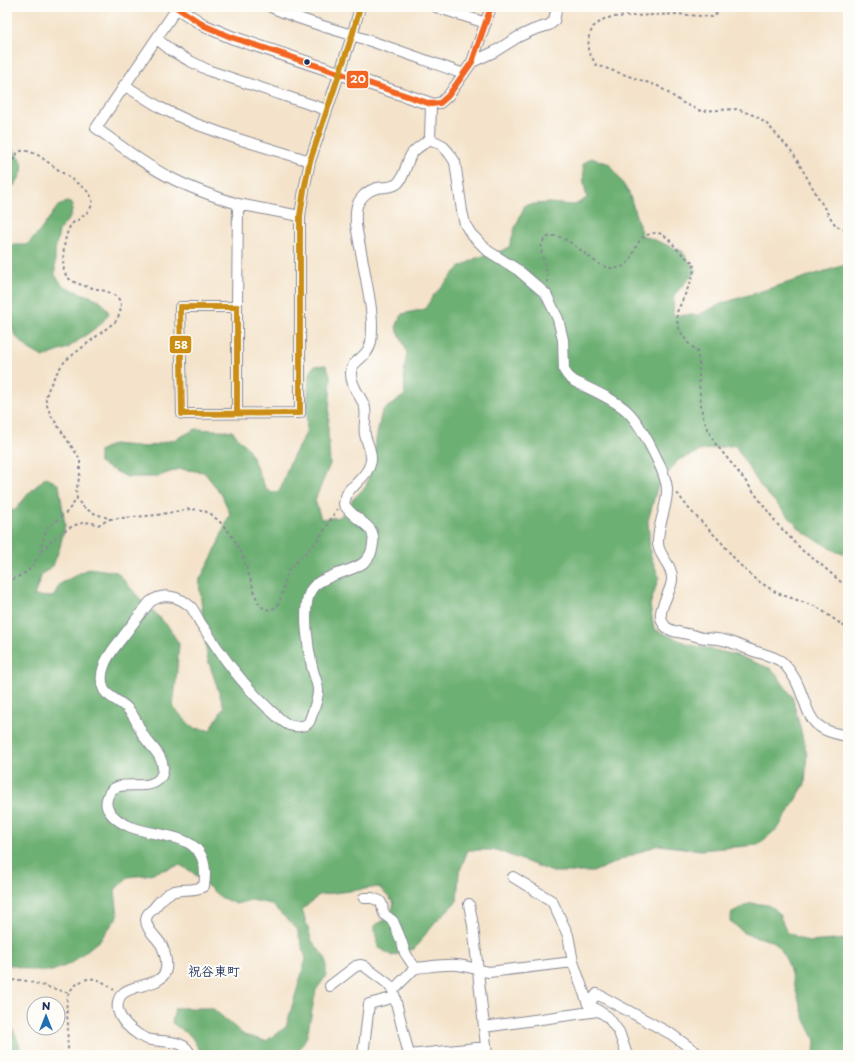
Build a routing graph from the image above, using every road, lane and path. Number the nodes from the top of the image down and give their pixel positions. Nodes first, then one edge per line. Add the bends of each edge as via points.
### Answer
1 (177, 7) edge
2 (271, 7) edge
3 (360, 7) edge
4 (436, 7) edge
5 (491, 7) edge
6 (553, 7) edge
7 (715, 7) edge
8 (486, 23) junction
9 (352, 36) junction
10 (156, 39) junction
11 (472, 62) junction
12 (339, 74) junction
13 (464, 74) junction
14 (124, 85) junction
15 (431, 104) junction
16 (327, 110) junction
17 (430, 139) junction
18 (310, 161) junction
19 (7, 171) edge
20 (238, 204) junction
21 (300, 216) junction
22 (848, 231) edge
23 (546, 294) junction
24 (237, 307) junction
25 (237, 413) junction
26 (667, 488) junction
27 (77, 499) junction
28 (344, 504) junction
29 (111, 519) junction
30 (40, 553) junction
31 (7, 582) edge
32 (848, 586) edge
33 (848, 629) edge
34 (848, 736) edge
35 (513, 877) dead end
36 (364, 898) dead end
37 (469, 904) dead end
38 (573, 962) junction
39 (415, 968) junction
40 (477, 970) junction
41 (7, 983) edge
42 (330, 986) dead end
43 (69, 992) junction
44 (394, 994) junction
45 (121, 996) junction
46 (588, 1004) junction
47 (598, 1011) junction
48 (484, 1027) junction
49 (486, 1051) edge
50 (70, 1055) edge
51 (190, 1055) edge
52 (363, 1055) edge
53 (409, 1055) edge
54 (627, 1055) edge
55 (700, 1055) edge

1 - 10 street
1 - 12 street via 205,26 231,37
2 - 9 street
3 - 9 street
4 - 8 street
5 - 8 street
6 - 11 street via 556,11 554,22 549,26 518,37
7 - 22 path via 717,13 712,17 677,14 604,19 594,27 589,36 588,50 596,65 658,86 700,111 737,109 756,116 768,125 793,153 836,226
8 - 11 street
9 - 12 street
9 - 13 street
10 - 14 street
10 - 16 street via 172,51 210,71
11 - 13 street
12 - 15 street
12 - 16 street
13 - 15 street via 448,96 440,103
14 - 18 street via 161,108 193,123
14 - 20 street via 96,128 174,180
15 - 17 street
16 - 18 street
17 - 23 street via 442,145 455,162 462,211 471,234 488,251 518,270
17 - 28 street via 412,153 399,182 394,186 374,188 367,192 357,206 356,225 372,321 368,351 355,362 351,375 365,406 365,435 371,459 365,474 348,492
18 - 21 street
19 - 27 path via 18,152 30,151 90,194 93,199 92,205 71,224 66,235 64,272 68,279 79,285 106,291 119,299 120,315 116,321 65,361 47,394 50,414 80,459
20 - 21 street
20 - 24 street
21 - 25 street via 300,413
23 - 26 street via 558,320 563,340 564,370 574,381 618,404 629,413 651,447
23 - 32 path via 548,275 541,247 549,236 557,236 573,243 602,266 614,269 623,267 632,257 639,241 647,234 656,232 663,234 681,254 693,262 692,279 677,312 677,321 680,331 697,351 701,407 707,428 715,443 778,525 803,551
24 - 25 street
24 - 25 street via 180,307 182,414
26 - 33 path via 673,489 755,579 777,593 816,607
26 - 34 street via 658,545 671,570 672,580 661,611 665,626 675,632 723,640 782,662 790,670 815,724 824,730
27 - 29 path via 91,512
27 - 30 path via 67,512 48,527 42,539
28 - 29 path via 336,510 316,542 288,571 281,598 277,606 271,610 265,610 260,606 236,543 211,514 190,509
28 - 45 street via 371,530 374,538 373,547 367,560 360,566 324,579 310,591 306,608 307,642 318,690 309,723 297,727 280,719 239,677 218,650 192,608 172,597 156,598 150,602 109,655 104,666 101,676 105,691 128,708 160,758 163,768 163,774 152,784 116,787 109,793 106,801 108,810 122,824 180,839 192,845 200,854 205,872 204,886 200,889 172,892 147,914 147,926 162,946 166,970 162,978 131,988
29 - 30 path via 98,525 90,523 69,527
30 - 31 path via 32,567
35 - 38 street via 552,902 568,935
36 - 39 street via 380,901 385,915 393,921 405,953
37 - 40 street
38 - 40 street via 489,972
38 - 46 street
39 - 40 street via 455,965
39 - 44 street
40 - 48 street
41 - 43 path via 16,979 23,980
42 - 44 street via 361,965 387,983
43 - 45 path via 79,982 95,979
43 - 50 path via 67,999
44 - 52 street via 369,1004
44 - 53 street
45 - 51 street via 118,1004 119,1014 136,1033 147,1039 183,1045
46 - 47 street
46 - 55 street via 597,994 671,1034
47 - 48 street
47 - 54 street via 608,1017 619,1032
48 - 49 street
49 - 53 street

